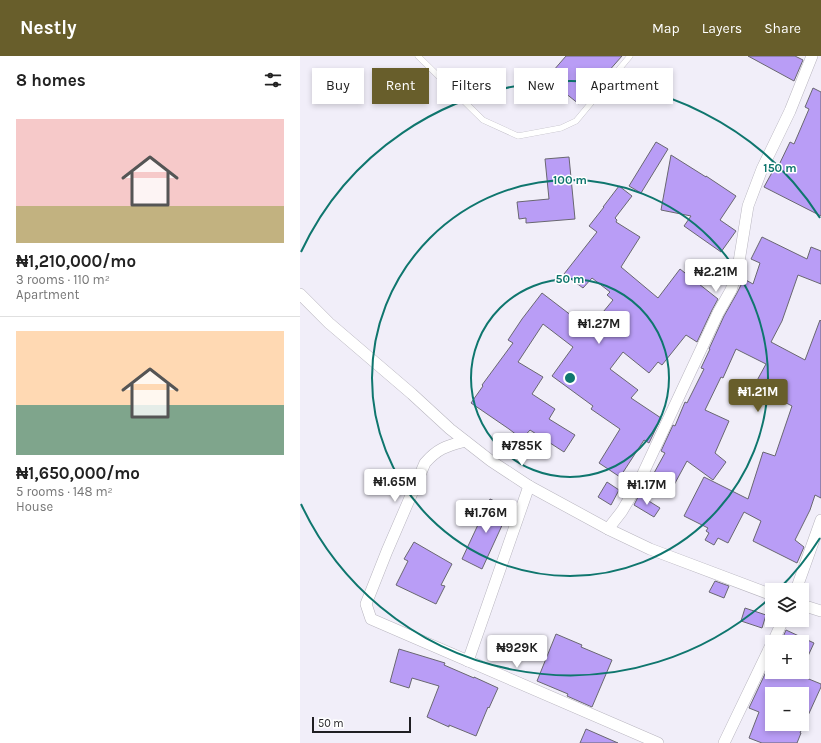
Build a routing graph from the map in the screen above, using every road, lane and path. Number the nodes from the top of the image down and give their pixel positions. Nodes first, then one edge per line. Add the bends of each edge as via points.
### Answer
1 (418, 56) edge
2 (630, 56) edge
3 (812, 56) edge
4 (300, 294) edge
5 (465, 441) junction
6 (529, 486) junction
7 (821, 520) edge
8 (608, 528) junction
9 (798, 583) edge
10 (765, 592) edge
11 (809, 607) edge
12 (821, 611) edge
13 (765, 658) edge
14 (468, 661) junction
15 (658, 743) edge
16 (724, 743) edge

1 - 2 lane via 483,120 518,136 562,128 576,121
3 - 8 street via 748,206 738,268 731,290 639,482 622,511
4 - 5 street via 329,323
5 - 6 street
5 - 14 street via 443,448 425,463 366,604 371,619
6 - 8 street
6 - 14 street
7 - 9 street
8 - 10 street via 650,549
11 - 12 street
13 - 16 street
14 - 15 street

